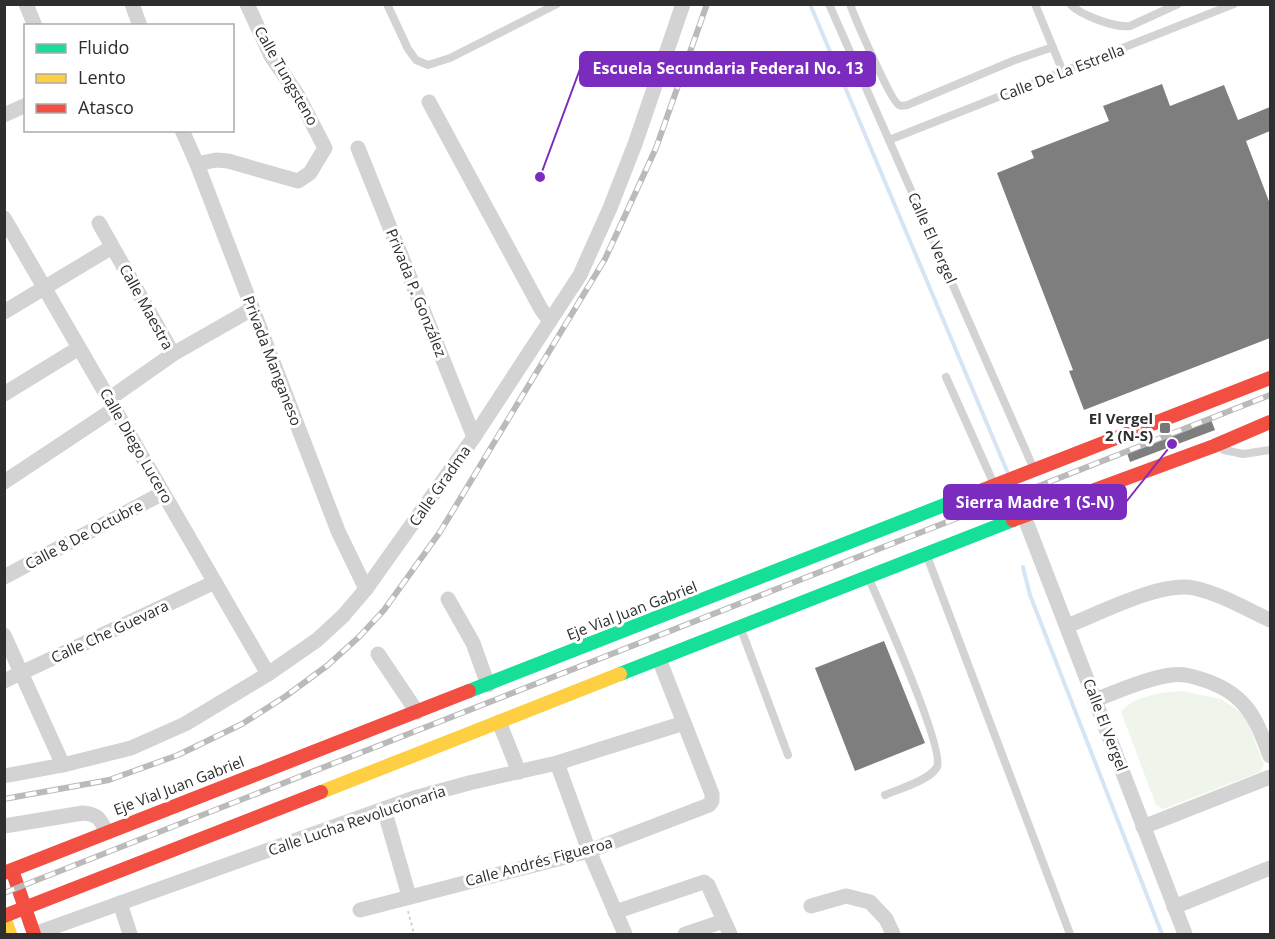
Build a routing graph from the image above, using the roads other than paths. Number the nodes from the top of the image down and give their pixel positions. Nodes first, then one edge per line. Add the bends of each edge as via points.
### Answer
1 (26, 4) edge
2 (132, 4) edge
3 (247, 4) edge
4 (387, 4) edge
5 (557, 4) edge
6 (683, 4) edge
7 (829, 4) edge
8 (850, 4) edge
9 (1035, 4) edge
10 (1070, 4) edge
11 (1178, 4) edge
12 (1234, 4) edge
13 (34, 24) edge
14 (140, 24) edge
15 (1053, 47) junction
16 (1063, 72) junction
17 (429, 102) dead end
18 (24, 106) edge
19 (4, 115) edge
20 (183, 132) edge
21 (889, 140) junction
22 (357, 148) dead end
23 (197, 164) junction
24 (4, 218) edge
25 (99, 223) dead end
26 (8, 234) edge
27 (112, 247) junction
28 (45, 289) junction
29 (252, 309) junction
30 (4, 312) edge
31 (550, 321) junction
32 (79, 348) junction
33 (173, 354) junction
34 (946, 376) dead end
35 (1270, 378) edge
36 (4, 394) edge
37 (112, 404) junction
38 (1270, 422) edge
39 (474, 437) junction
40 (1214, 446) junction
41 (1270, 450) edge
42 (1034, 471) junction
43 (4, 482) edge
44 (994, 486) junction
45 (163, 493) junction
46 (1024, 516) junction
47 (926, 555) junction
48 (4, 577) edge
49 (868, 578) junction
50 (215, 582) junction
51 (366, 589) junction
52 (448, 599) dead end
53 (1270, 620) edge
54 (1067, 626) junction
55 (740, 628) junction
56 (4, 635) edge
57 (378, 654) dead end
58 (659, 659) junction
59 (23, 673) junction
60 (268, 674) junction
61 (4, 681) edge
62 (488, 685) junction
63 (1095, 700) junction
64 (417, 712) junction
65 (499, 722) junction
66 (684, 723) junction
67 (788, 755) dead end
68 (1270, 756) edge
69 (557, 763) junction
70 (63, 765) junction
71 (519, 772) junction
72 (4, 776) edge
73 (1270, 777) edge
74 (885, 795) dead end
75 (384, 809) junction
76 (4, 826) edge
77 (1143, 826) junction
78 (106, 832) junction
79 (589, 851) junction
80 (1270, 868) edge
81 (8, 871) edge
82 (409, 896) junction
83 (120, 903) junction
84 (811, 906) dead end
85 (1174, 907) junction
86 (24, 908) junction
87 (360, 910) dead end
88 (615, 912) junction
89 (4, 916) edge
90 (727, 928) edge
91 (10, 934) edge
92 (34, 934) edge
93 (130, 934) edge
94 (625, 934) edge
95 (685, 934) edge
96 (893, 934) edge
97 (1070, 934) edge
98 (1185, 934) edge

1 - 13 street
2 - 14 street
3 - 23 street, Calle Tungsteno via 324,148 310,173 298,181 228,161
4 - 5 lane via 408,49 416,60 428,65 450,58
6 - 31 street, Calle Gradma via 610,208 580,275
7 - 21 lane, Calle El Vergel
8 - 15 lane via 899,105
9 - 15 lane
10 - 11 lane via 1076,11 1121,27
12 - 16 lane, Calle De La Estrella
15 - 16 lane
16 - 21 lane, Calle De La Estrella
17 - 31 street
18 - 19 street
20 - 23 street, Privada Manganeso
21 - 42 lane, Calle El Vergel
22 - 39 street, Privada P. González
23 - 29 street, Privada Manganeso
24 - 26 street, Calle Diego Lucero
25 - 27 street, Calle Maestra
26 - 28 street, Calle Diego Lucero
27 - 28 street
27 - 33 street, Calle Maestra
28 - 30 street
28 - 32 street, Calle Diego Lucero
29 - 33 street
29 - 51 street, Privada Manganeso via 338,531
31 - 39 street, Calle Gradma
32 - 36 street
32 - 37 street, Calle Diego Lucero
33 - 37 street, Calle Maestra
34 - 44 lane
35 - 42 main road, Eje Vial Juan Gabriel
37 - 43 street, Calle Maestra
37 - 45 street, Calle Diego Lucero
38 - 40 main road
39 - 51 street, Calle Gradma
40 - 41 lane via 1243,454
40 - 46 main road
42 - 44 main road, Eje Vial Juan Gabriel
44 - 62 main road, Eje Vial Juan Gabriel
45 - 48 street, Calle 8 De Octubre
45 - 50 street, Calle Diego Lucero
46 - 47 main road
46 - 54 street, Calle El Vergel
47 - 49 main road
47 - 97 lane
49 - 55 main road
49 - 74 lane via 910,677 939,762 928,777
50 - 59 street, Calle Che Guevara
50 - 60 street, Calle Diego Lucero
51 - 60 street, Calle Gradma via 317,640
52 - 62 street via 473,643
53 - 54 street via 1192,587 1165,588
54 - 63 street, Calle El Vergel
55 - 58 main road
55 - 67 lane
56 - 59 street
57 - 64 street
58 - 65 main road
58 - 66 street
59 - 61 street, Calle Che Guevara
59 - 70 street
60 - 70 street, Calle Gradma via 185,724 131,748
62 - 64 main road, Eje Vial Juan Gabriel
63 - 68 street via 1172,675 1192,676 1220,686 1240,699 1258,724
63 - 77 street, Calle El Vergel
64 - 78 main road, Eje Vial Juan Gabriel
65 - 71 street
65 - 86 main road
66 - 69 street, Calle Lucha Revolucionaria
66 - 79 street, Calle Andrés Figueroa via 712,801
69 - 71 street, Calle Lucha Revolucionaria
69 - 79 street
70 - 72 street, Calle Gradma
71 - 75 street, Calle Lucha Revolucionaria
73 - 77 street
75 - 82 street
75 - 83 street, Calle Lucha Revolucionaria
76 - 78 street via 83,813 100,819
77 - 85 street, Calle El Vergel
78 - 81 main road, Eje Vial Juan Gabriel
79 - 82 street, Calle Andrés Figueroa
79 - 88 street
80 - 85 street
81 - 86 main road
82 - 87 street, Calle Andrés Figueroa
83 - 92 street, Calle Lucha Revolucionaria
83 - 93 street
84 - 96 street via 846,896 870,902 886,919
85 - 98 street, Calle El Vergel
86 - 89 main road
86 - 92 main road
88 - 90 street via 704,882
88 - 94 street
89 - 91 main road
90 - 95 street

